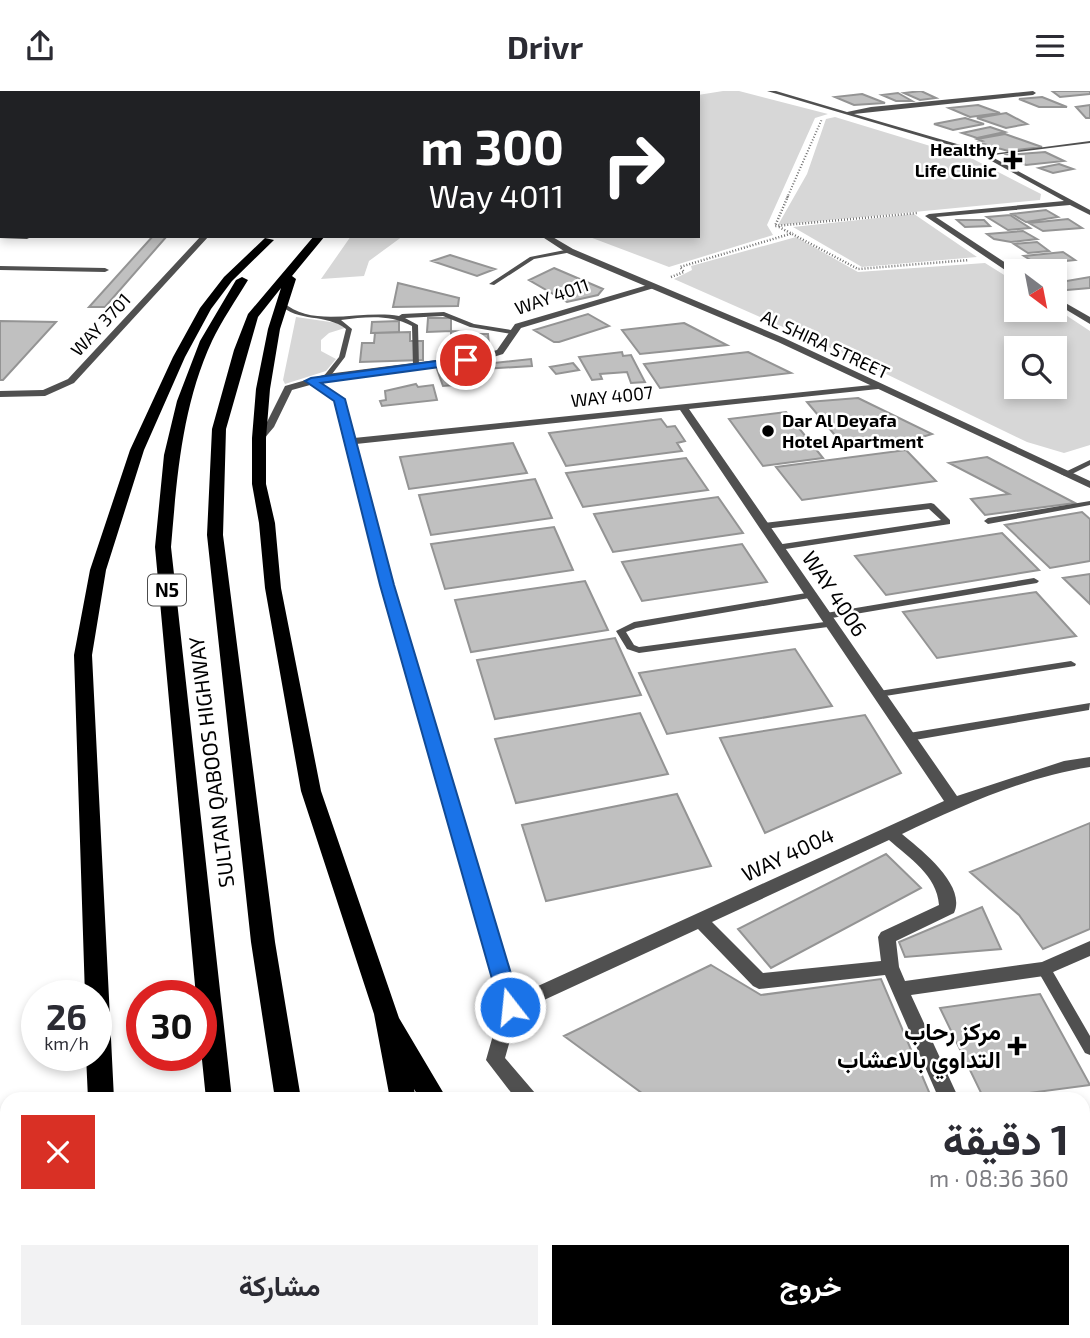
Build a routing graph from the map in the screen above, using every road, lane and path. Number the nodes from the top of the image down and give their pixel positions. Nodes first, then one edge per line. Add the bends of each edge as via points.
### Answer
1 (770, 91) edge
2 (1029, 91) edge
3 (984, 98) junction
4 (995, 103) dead end
5 (845, 113) junction
6 (1090, 142) edge
7 (985, 155) junction
8 (1071, 203) junction
9 (1090, 213) edge
10 (929, 216) junction
11 (775, 226) junction
12 (794, 233) junction
13 (203, 238) edge
14 (270, 238) edge
15 (548, 238) edge
16 (314, 242) edge
17 (570, 251) junction
18 (994, 258) junction
19 (1004, 265) edge
20 (0, 268) edge
21 (105, 270) dead end
22 (492, 284) dead end
23 (651, 286) junction
24 (281, 303) junction
25 (1068, 307) edge
26 (402, 316) junction
27 (333, 319) junction
28 (1090, 321) edge
29 (511, 333) junction
30 (416, 367) junction
31 (327, 377) junction
32 (311, 381) junction
33 (878, 386) junction
34 (0, 394) edge
35 (683, 407) junction
36 (259, 438) junction
37 (350, 442) junction
38 (1090, 462) edge
39 (1065, 474) junction
40 (1090, 485) edge
41 (1090, 503) edge
42 (988, 520) dead end
43 (764, 526) junction
44 (779, 547) junction
45 (1034, 581) dead end
46 (812, 595) junction
47 (829, 620) junction
48 (1071, 664) dead end
49 (879, 694) junction
50 (1089, 706) edge
51 (909, 737) junction
52 (1090, 762) edge
53 (954, 803) junction
54 (889, 831) junction
55 (700, 919) junction
56 (1090, 949) edge
57 (890, 967) junction
58 (1044, 969) junction
59 (900, 989) junction
60 (510, 1007) junction
61 (386, 1014) junction
62 (1090, 1049) edge
63 (101, 1092) edge
64 (218, 1092) edge
65 (287, 1092) edge
66 (402, 1092) edge
67 (430, 1092) edge
68 (522, 1092) edge
69 (946, 1092) edge

1 - 5 street
2 - 3 street via 1034,93
3 - 4 street
3 - 5 street
5 - 7 street
5 - 11 path via 821,119
6 - 7 lane
7 - 8 street
8 - 9 street
8 - 10 street
10 - 11 path via 919,213
10 - 18 street
11 - 12 path
12 - 18 path via 858,269
12 - 23 path via 680,267 684,272
13 - 34 street, WAY 3701 via 71,381 45,393
14 - 63 highway via 228,279 178,357 137,450 98,570 83,655
14 - 64 highway, SULTAN QABOOS HIGHWAY / N5 via 206,341 184,401 171,455 163,547
15 - 17 street, AL SHIRA STREET
16 - 24 highway
16 - 65 highway, SULTAN QABOOS HIGHWAY via 252,316 240,350 219,429 215,535 263,942
17 - 22 lane via 532,258
17 - 23 street, AL SHIRA STREET
18 - 19 street
20 - 21 street
23 - 29 street, WAY 4011 via 530,321
23 - 33 street, AL SHIRA STREET
24 - 27 lane via 303,316
24 - 36 highway via 262,389
25 - 28 street
26 - 27 lane
26 - 29 lane via 444,314 472,326
26 - 30 lane via 415,325
27 - 31 lane via 349,329 342,357
29 - 30 street, WAY 4011 via 506,347 484,358
30 - 31 street, WAY 4011
31 - 32 street, WAY 4011
32 - 36 street, WAY 4011 via 288,388
32 - 37 street via 340,399
33 - 35 street, WAY 4007
33 - 39 street, AL SHIRA STREET
35 - 37 street, WAY 4007
35 - 43 street, WAY 4006
36 - 61 highway via 259,484 273,588 311,791
37 - 60 street
38 - 39 lane
39 - 40 street, AL SHIRA STREET
41 - 42 lane
43 - 44 street, WAY 4006
43 - 44 lane via 931,506 947,521
44 - 46 street, WAY 4006
45 - 47 lane
46 - 47 street, WAY 4006
46 - 47 lane via 621,631 631,647 639,650
47 - 49 street, WAY 4006
48 - 49 lane
49 - 51 street, WAY 4006
50 - 51 lane
51 - 53 street, WAY 4006
52 - 53 street, WAY 4004 via 1064,766
53 - 54 street, WAY 4004
54 - 55 street, WAY 4004
54 - 57 street via 940,878 948,896 947,908 887,937
55 - 57 street via 759,981
55 - 60 street, WAY 4004
56 - 58 street
57 - 59 street
58 - 59 street
58 - 62 lane
59 - 69 street
60 - 68 street via 495,1060
61 - 66 highway
61 - 67 highway

